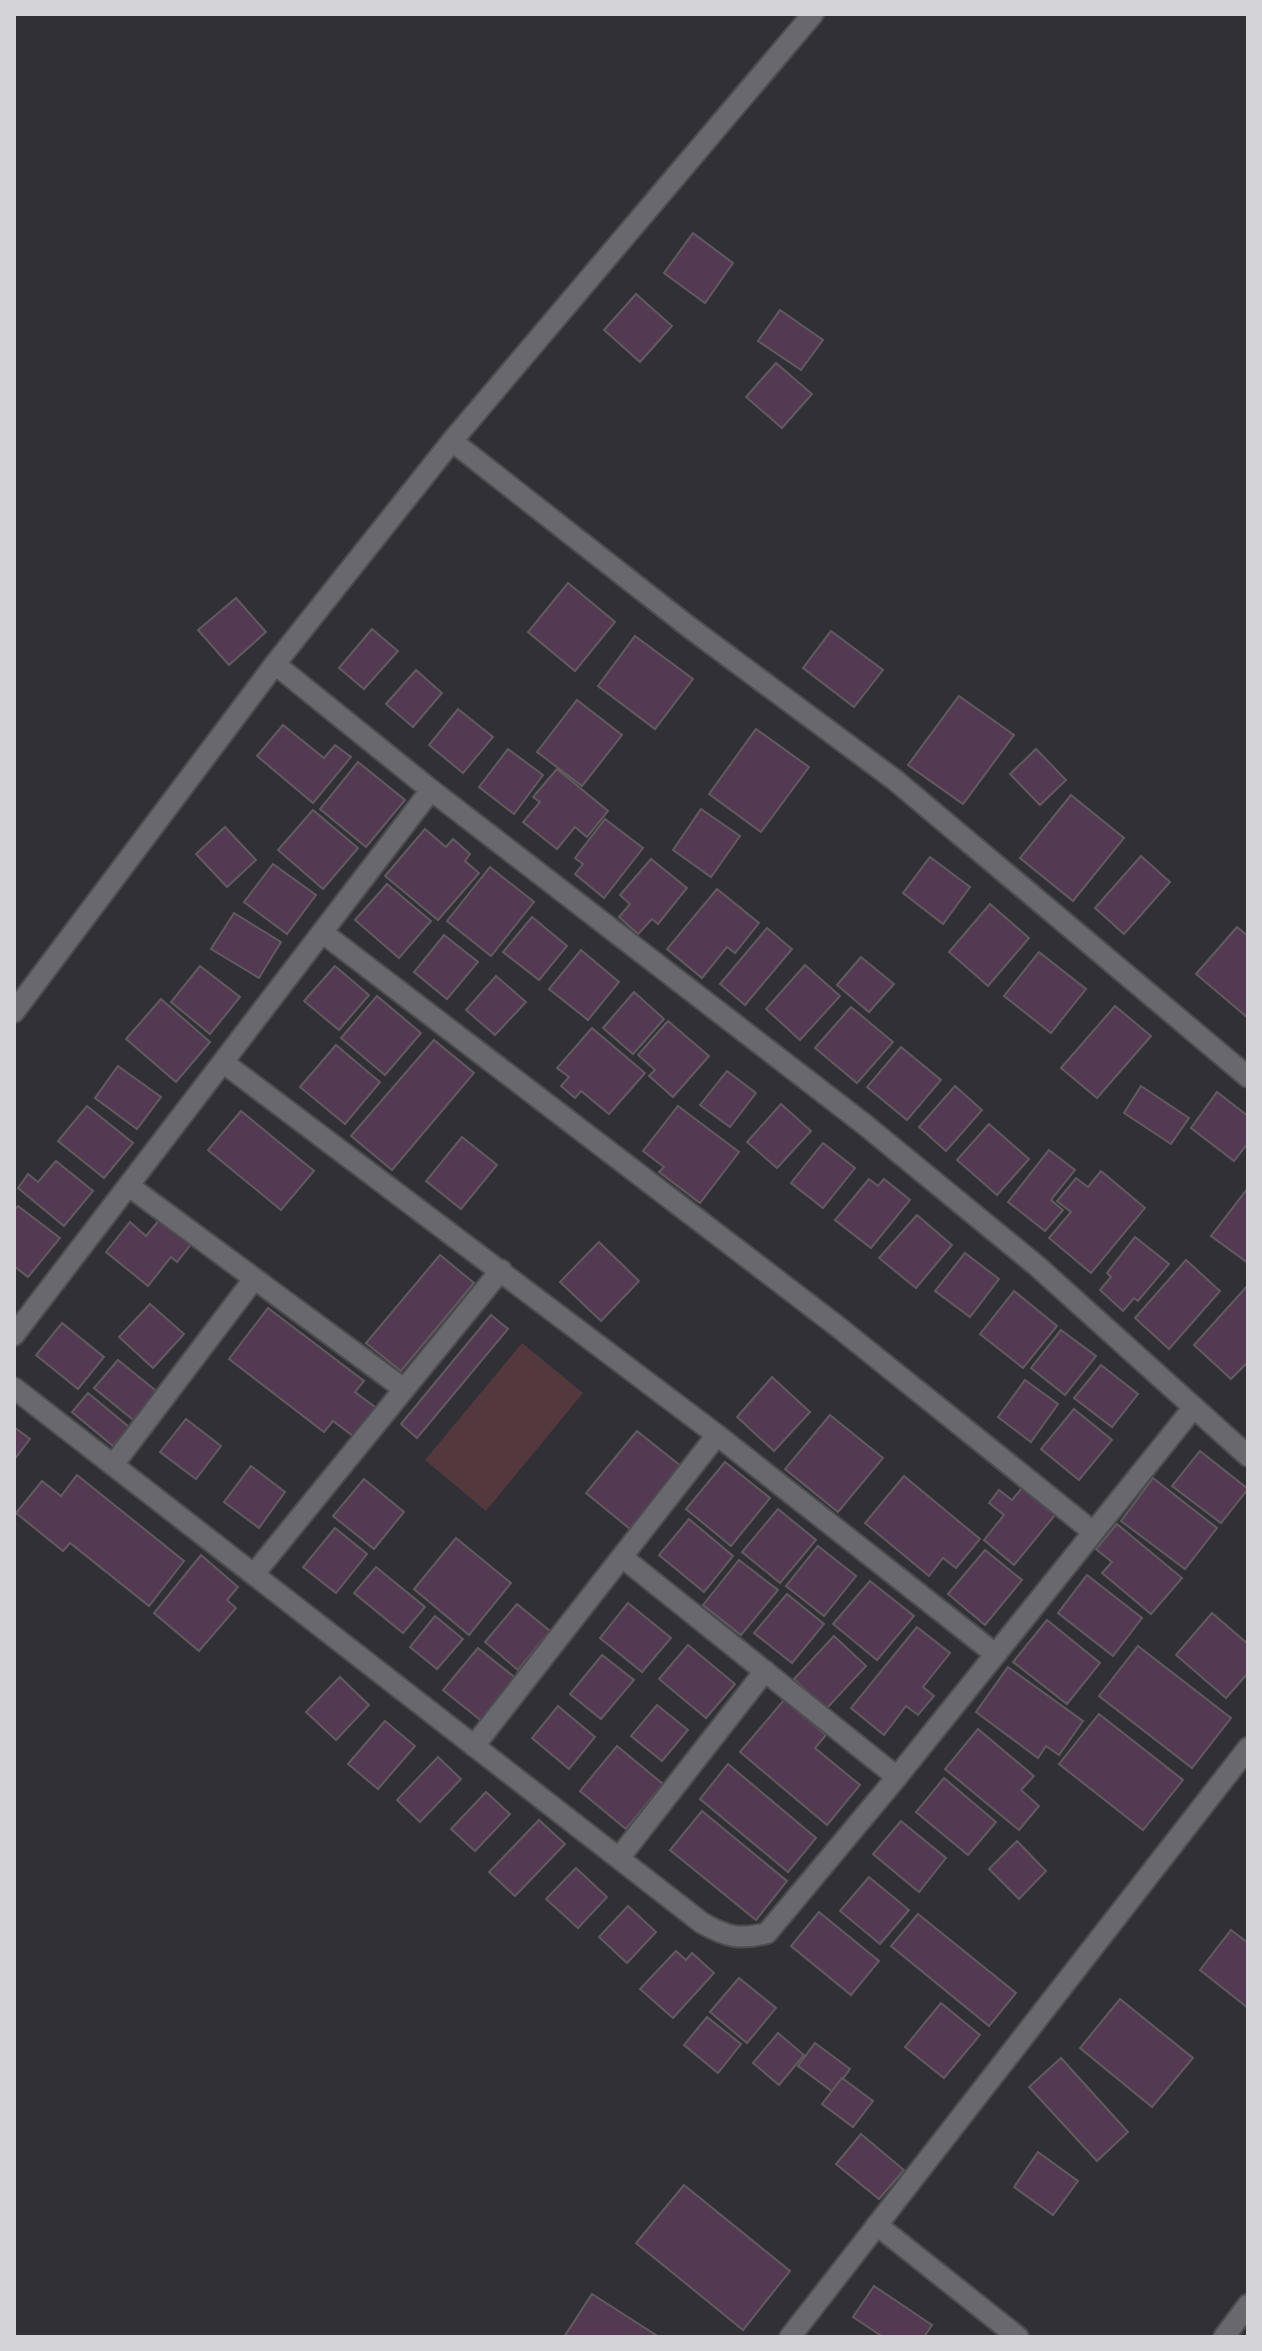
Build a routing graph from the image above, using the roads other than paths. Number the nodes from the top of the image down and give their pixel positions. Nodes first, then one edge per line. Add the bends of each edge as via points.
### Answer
1 (813, 14) edge
2 (452, 441) junction
3 (275, 664) junction
4 (431, 790) junction
5 (323, 933) junction
6 (14, 1012) edge
7 (224, 1063) junction
8 (1248, 1077) edge
9 (129, 1186) junction
10 (501, 1270) junction
11 (254, 1279) junction
12 (14, 1335) edge
13 (14, 1388) edge
14 (404, 1389) junction
15 (1194, 1407) junction
16 (717, 1435) junction
17 (1248, 1456) edge
18 (113, 1465) junction
19 (1092, 1531) junction
20 (622, 1557) junction
21 (254, 1574) junction
22 (994, 1653) junction
23 (765, 1671) junction
24 (474, 1746) junction
25 (1248, 1748) edge
26 (897, 1777) junction
27 (619, 1858) junction
28 (877, 2225) junction
29 (1248, 2305) edge
30 (790, 2337) edge
31 (1018, 2337) edge
32 (1224, 2337) edge

1 - 2 street
2 - 3 street
2 - 8 street via 895,780
3 - 4 street
3 - 6 street
4 - 5 street
4 - 15 street via 864,1124 1037,1266
5 - 7 street
5 - 19 street via 837,1326
7 - 9 street
7 - 10 street
9 - 11 street
9 - 12 street
10 - 14 street
10 - 16 street
11 - 14 street
11 - 18 street
13 - 18 street
14 - 21 street
15 - 17 street
15 - 19 street
16 - 20 street
16 - 22 street
18 - 21 street
19 - 22 street
20 - 23 street
20 - 24 street
21 - 24 street
22 - 26 street
23 - 26 street
23 - 27 street
24 - 27 street
25 - 28 street
26 - 27 street via 767,1933 746,1938 722,1934
28 - 30 street
28 - 31 street
29 - 32 street

